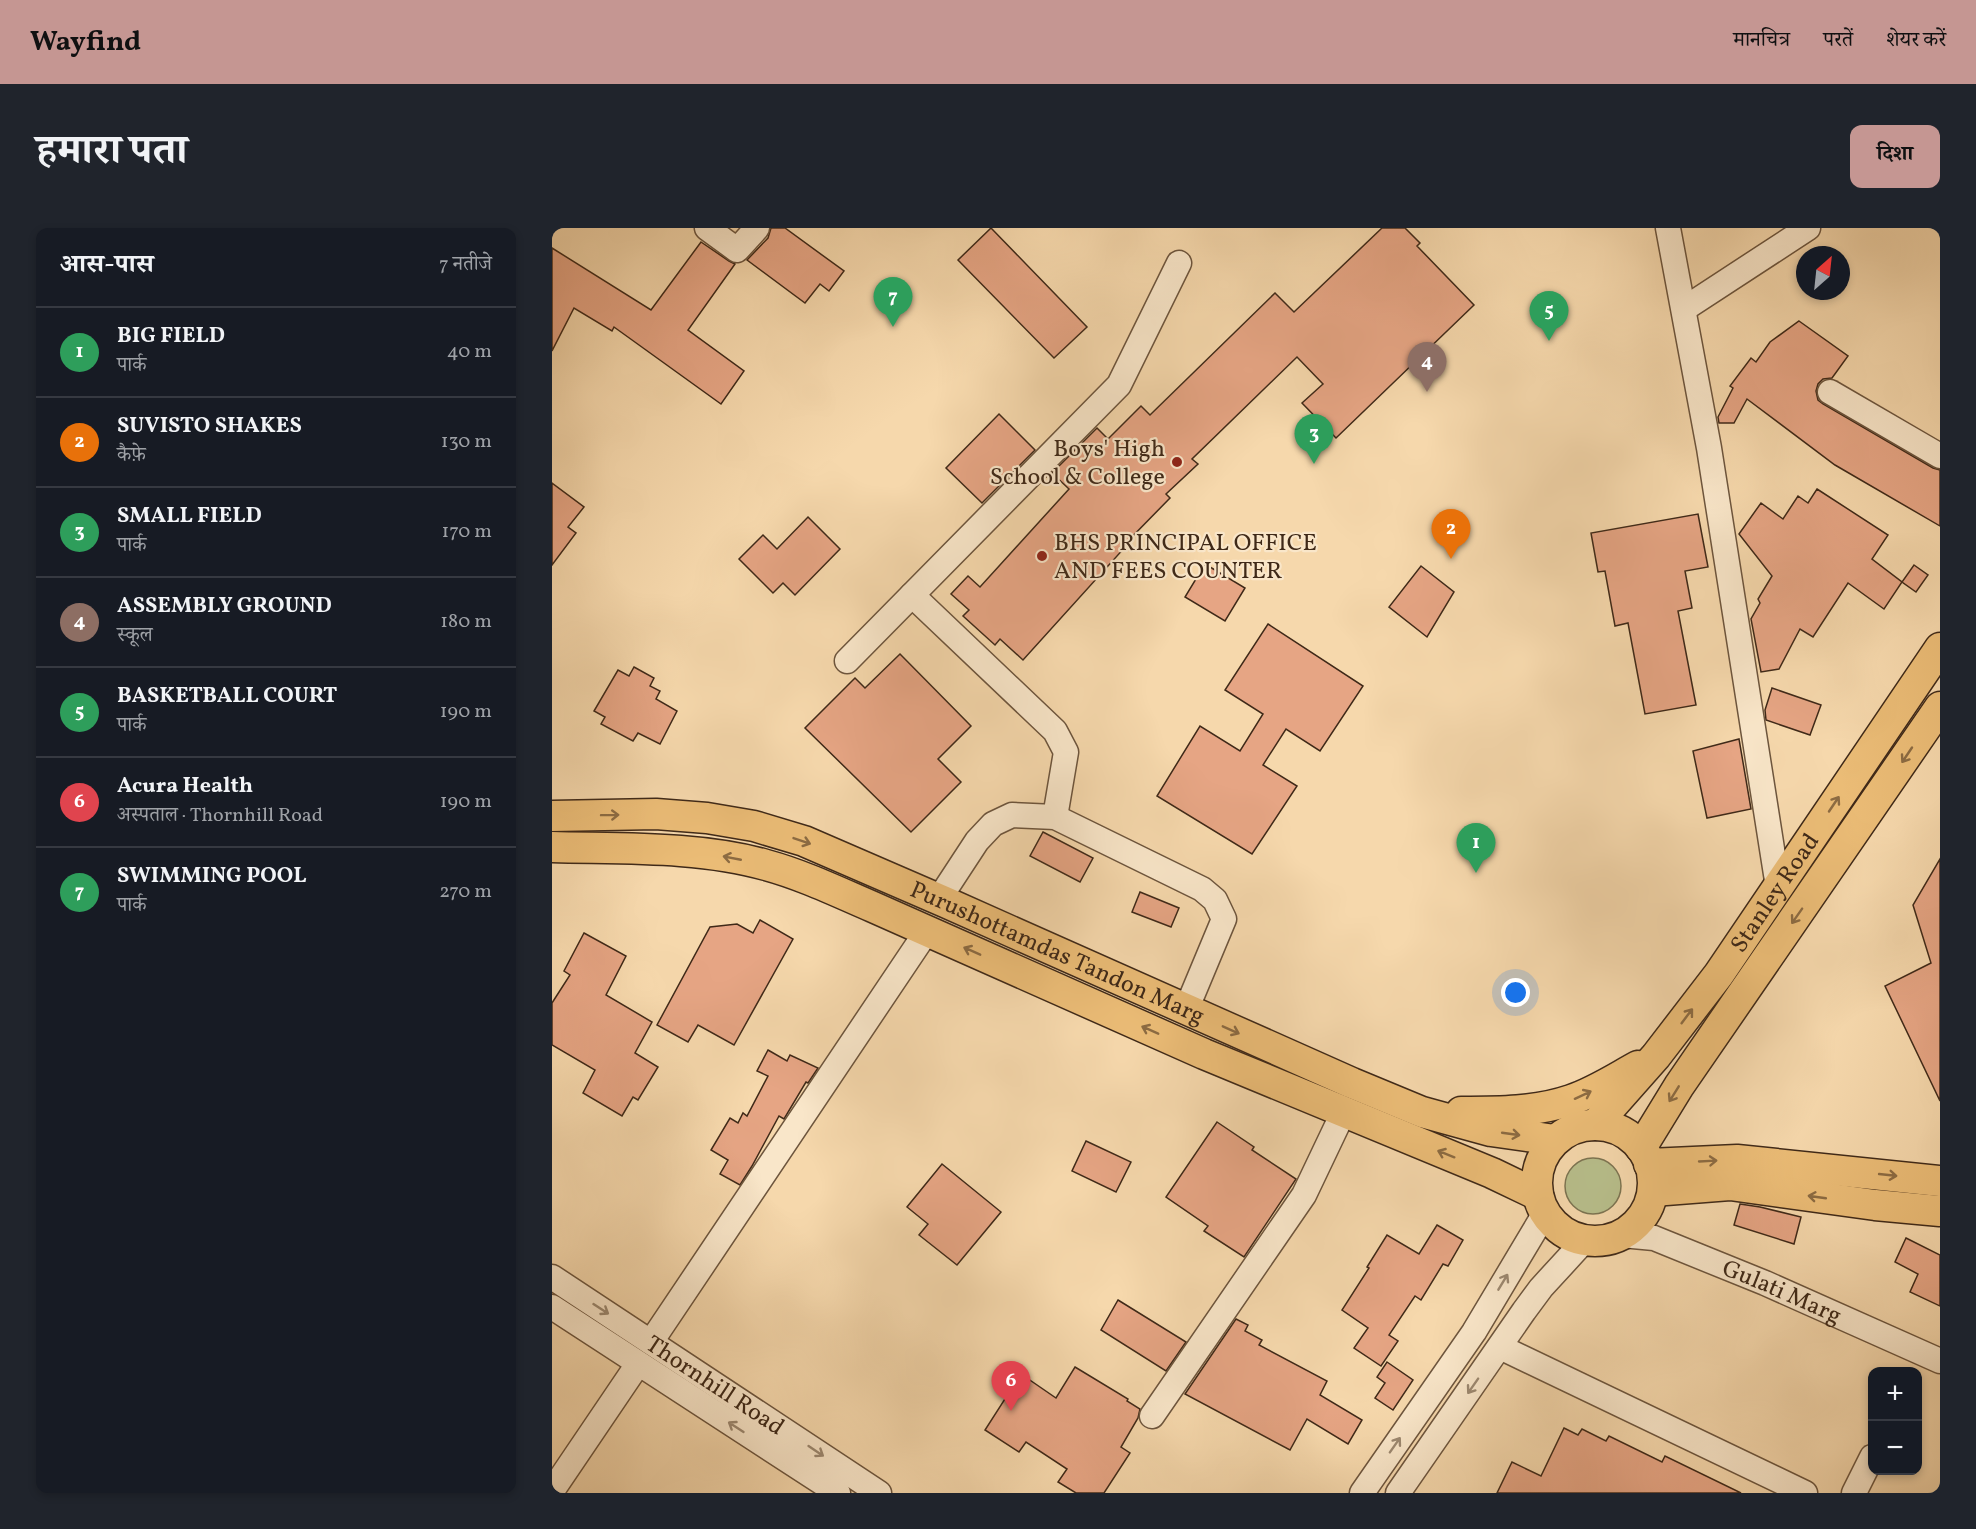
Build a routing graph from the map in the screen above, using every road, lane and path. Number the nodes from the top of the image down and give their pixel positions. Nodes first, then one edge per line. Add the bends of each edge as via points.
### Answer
1 (707, 228) edge
2 (757, 228) edge
3 (1668, 228) edge
4 (1808, 228) edge
5 (1179, 263) dead end
6 (1684, 309) junction
7 (1830, 392) dead end
8 (1940, 456) edge
9 (912, 595) junction
10 (1940, 648) edge
11 (847, 661) dead end
12 (1940, 707) edge
13 (552, 816) edge
14 (1055, 817) junction
15 (552, 847) edge
16 (1778, 888) junction
17 (939, 899) junction
18 (927, 931) junction
19 (1186, 1010) junction
20 (1656, 1056) junction
21 (1344, 1111) junction
22 (1422, 1112) junction
23 (1595, 1125) junction
24 (1555, 1140) junction
25 (1648, 1168) junction
26 (1940, 1181) edge
27 (1541, 1204) junction
28 (1940, 1211) edge
29 (1622, 1235) junction
30 (1585, 1240) junction
31 (552, 1277) edge
32 (552, 1307) edge
33 (651, 1342) junction
34 (1500, 1347) junction
35 (1927, 1362) edge
36 (638, 1364) junction
37 (1152, 1416) dead end
38 (1868, 1465) edge
39 (552, 1491) edge
40 (829, 1491) edge
41 (879, 1493) edge
42 (1362, 1493) edge
43 (1398, 1493) edge
44 (1805, 1493) edge
45 (1854, 1493) edge

1 - 2 street via 737,250
3 - 6 street
4 - 6 street
5 - 9 street via 1119,385
6 - 16 street
7 - 8 street
9 - 11 street
9 - 14 street via 1055,730 1066,752
16 -> 10 main road, Stanley Road
12 -> 25 main road, Stanley Road via 1692,1067
13 -> 17 main road, Purushottamdas Tandon Marg via 656,814 754,826 804,841
14 - 17 street via 1012,814 993,824 977,841
14 - 19 street via 1202,889 1215,900 1224,919
18 -> 15 main road, Purushottamdas Tandon Marg via 766,864 660,850
20 -> 16 main road, Stanley Road
17 - 19 main road, Purushottamdas Tandon Marg
21 -> 18 main road, Purushottamdas Tandon Marg via 1204,1054
18 - 33 street
19 -> 22 main road, Purushottamdas Tandon Marg
22 -> 20 main road via 1524,1111 1551,1106 1574,1099
20 - 23 main road, Stanley Road
27 -> 21 main road, Purushottamdas Tandon Marg via 1492,1173
21 - 37 street via 1304,1195
22 -> 24 main road, Purushottamdas Tandon Marg via 1491,1131
23 - 24 main road via 1567,1132
23 - 25 main road via 1629,1136
24 - 27 main road via 1543,1156 1537,1175
25 -> 26 main road via 1737,1160
28 -> 25 main road via 1730,1185
25 - 29 main road via 1649,1205
27 - 30 main road via 1555,1226
42 -> 27 street via 1474,1332
29 - 30 main road via 1604,1241
29 - 35 street, Gulati Marg via 1654,1238 1765,1283
30 - 34 street via 1541,1288
31 -> 33 street, Thornhill Road
32 - 36 street, Thornhill Road
33 -> 41 street, Thornhill Road
34 -> 43 street
34 - 44 street
36 - 39 street
40 -> 36 street, Thornhill Road
38 - 45 street

